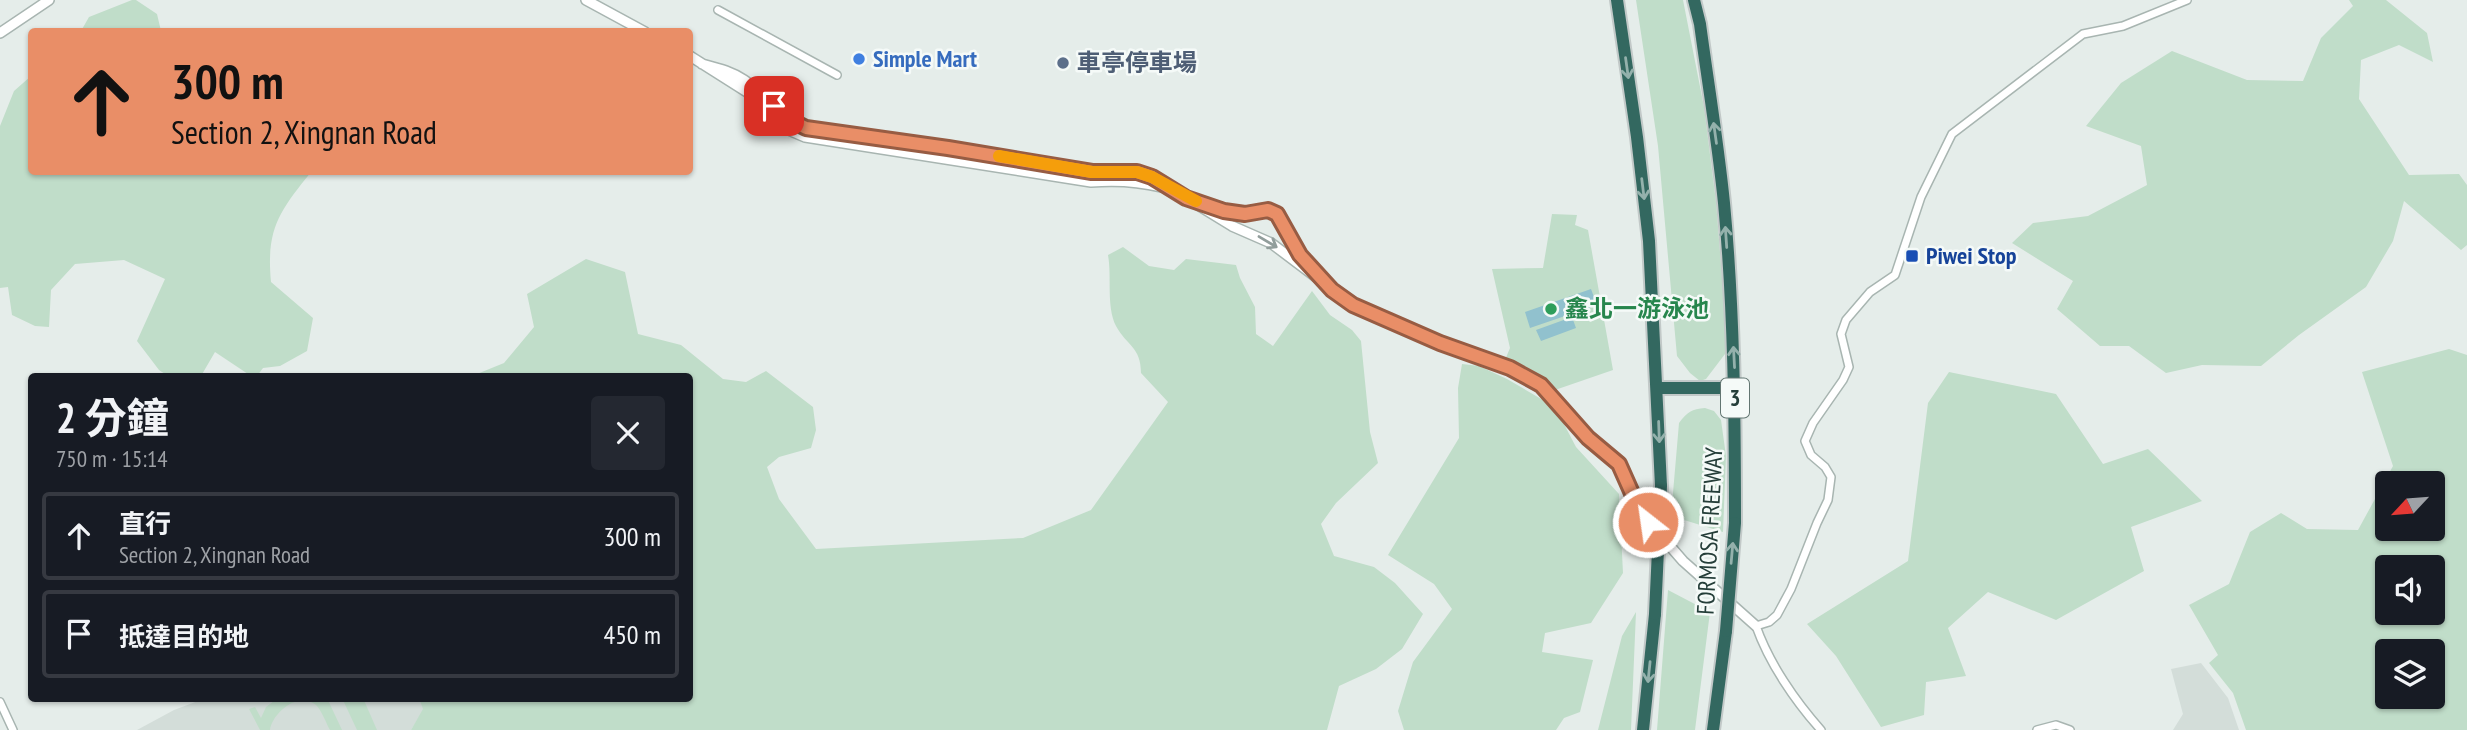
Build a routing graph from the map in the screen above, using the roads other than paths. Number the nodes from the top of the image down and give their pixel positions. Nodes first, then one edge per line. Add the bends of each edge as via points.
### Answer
1 (49, 0) edge
2 (586, 0) edge
3 (1617, 0) edge
4 (1694, 0) edge
5 (2187, 0) edge
6 (718, 10) dead end
7 (638, 28) edge
8 (0, 33) edge
9 (693, 58) edge
10 (837, 75) dead end
11 (1186, 198) junction
12 (1332, 290) junction
13 (1657, 388) junction
14 (1735, 388) junction
15 (1756, 626) junction
16 (0, 702) edge
17 (13, 730) edge
18 (1643, 730) edge
19 (1713, 730) edge
20 (1821, 730) edge
21 (2037, 730) edge
22 (2070, 730) edge

1 - 8 street
2 - 7 street
3 -> 13 highway, FORMOSA FREEWAY via 1649,242
14 -> 4 highway, FORMOSA FREEWAY / 3 via 1724,201
5 - 15 street via 2123,26 2083,34 1952,134 1921,197 1895,275 1870,292 1846,320 1841,334 1849,368 1805,441 1831,477 1828,500 1777,615
6 - 10 street
9 - 11 street via 750,94 805,138 1091,182 1133,181 1170,189
11 -> 12 street via 1271,243
11 - 12 street via 1236,215 1268,210 1277,214 1300,255
12 - 15 street via 1353,305 1510,368 1541,385 1588,438 1619,464 1648,522 1683,561
13 - 14 highway
13 -> 18 highway, FORMOSA FREEWAY, bridge via 1661,486
19 -> 14 highway, FORMOSA FREEWAY / 3, bridge via 1735,523
15 - 20 street via 1796,698
16 - 17 street
21 - 22 street via 2056,725

